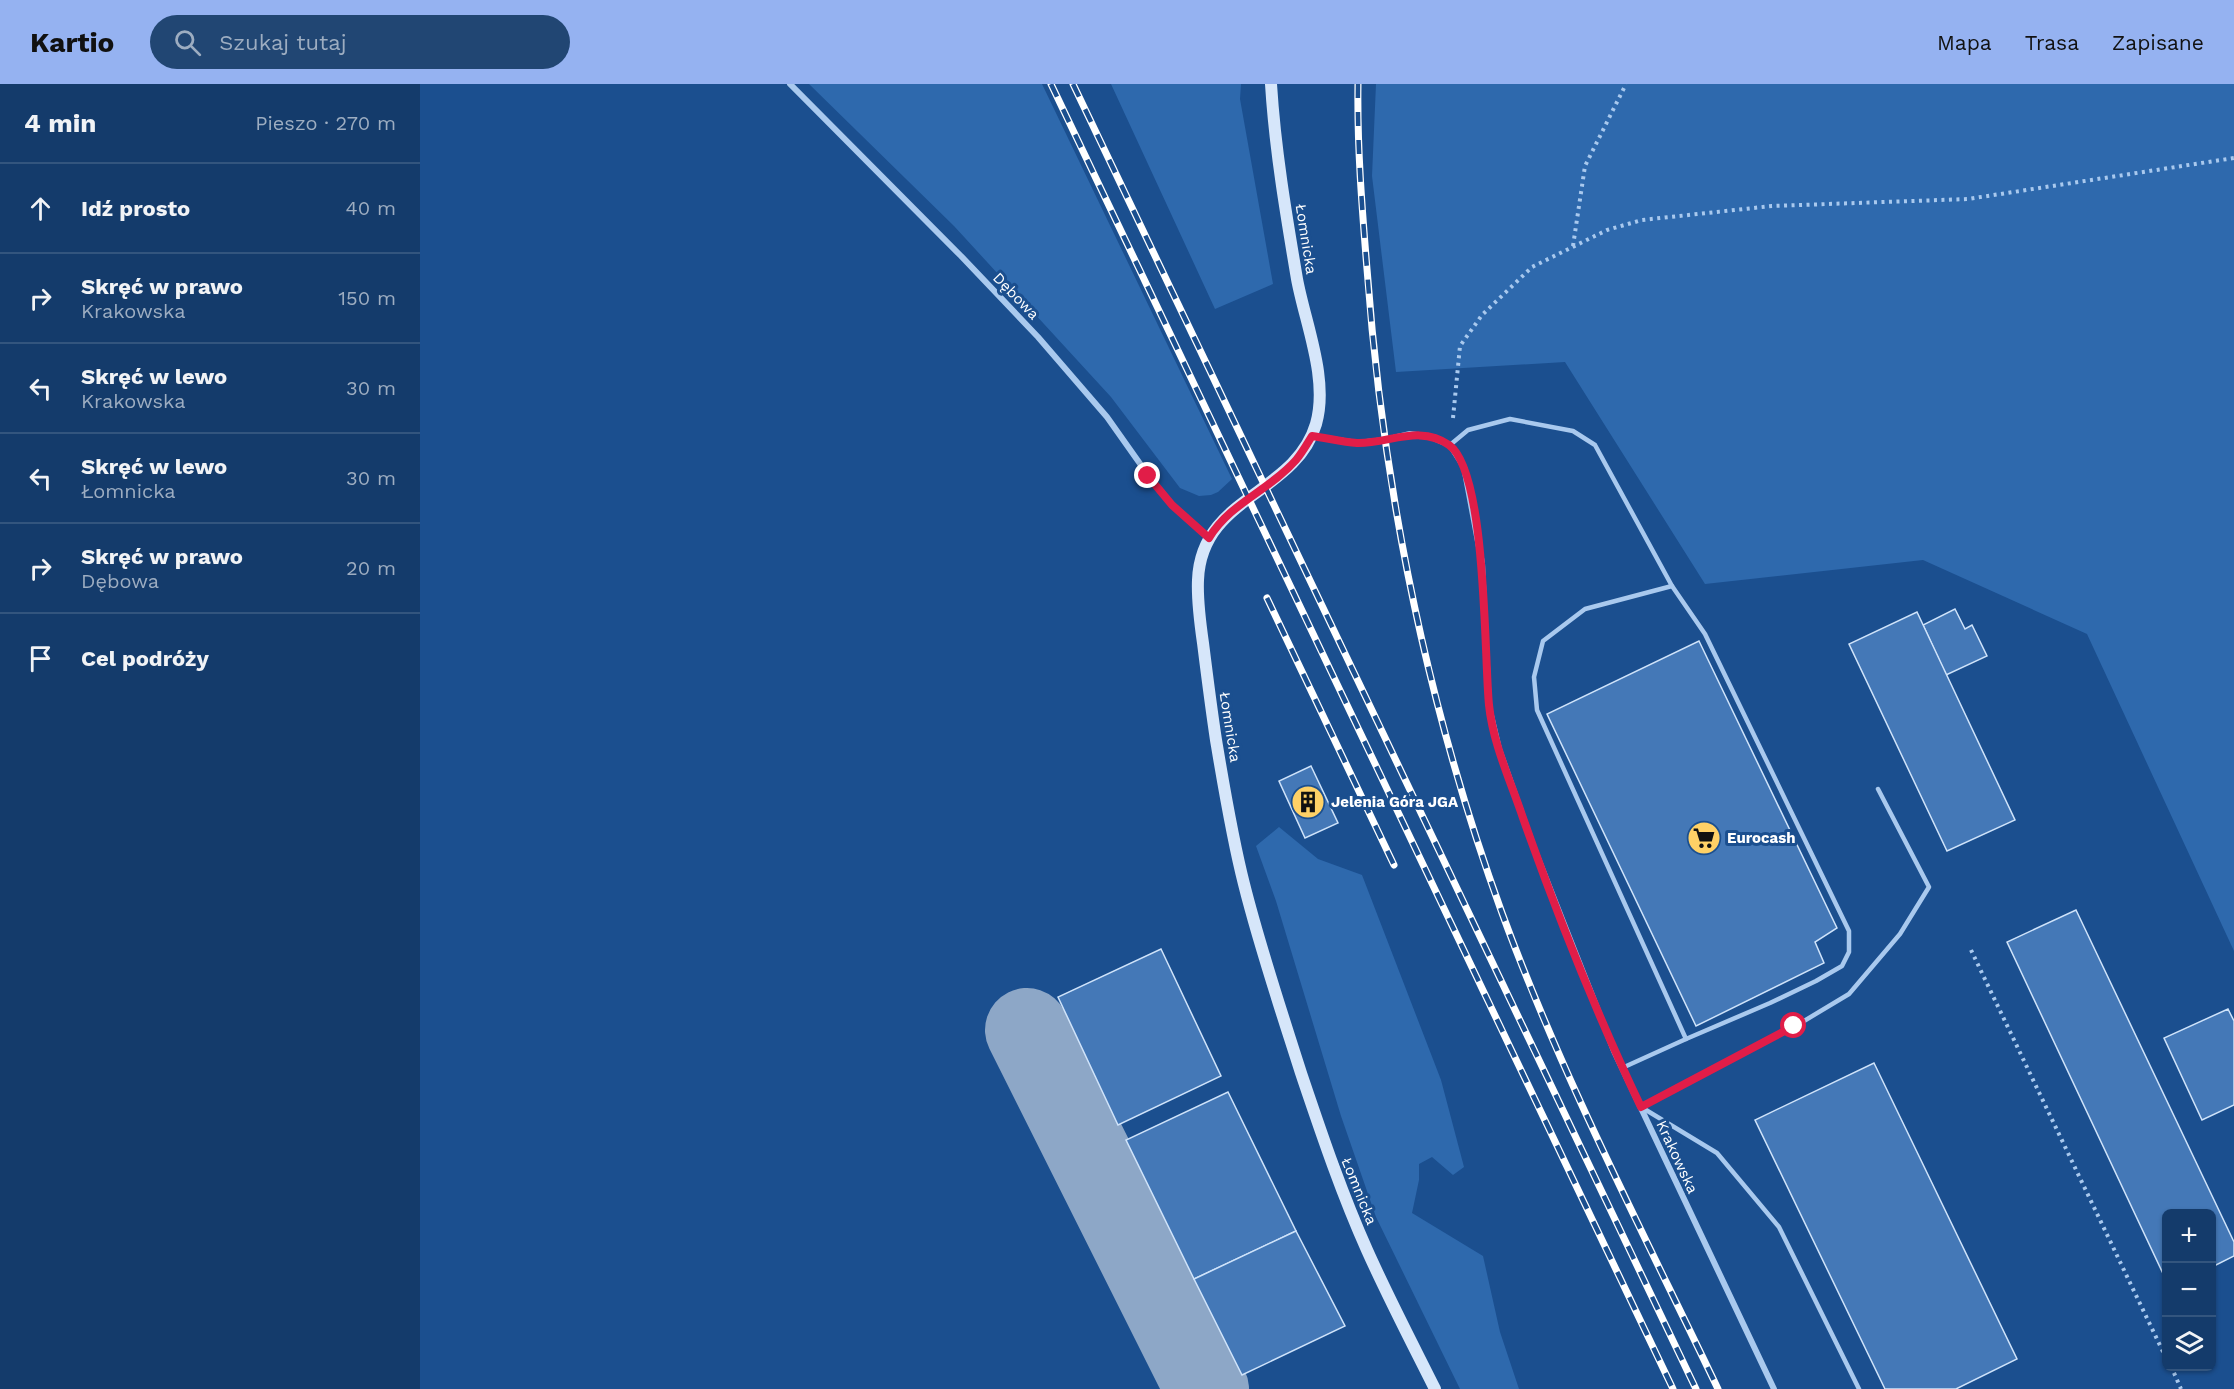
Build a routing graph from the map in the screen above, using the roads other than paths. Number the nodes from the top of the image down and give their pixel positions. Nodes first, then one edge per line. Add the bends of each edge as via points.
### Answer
1 (790, 84) edge
2 (1271, 84) edge
3 (1312, 436) junction
4 (1450, 445) junction
5 (1209, 538) junction
6 (1672, 585) junction
7 (1878, 789) dead end
8 (1686, 1039) junction
9 (1622, 1068) junction
10 (1641, 1107) junction
11 (1435, 1389) edge
12 (1774, 1389) edge
13 (1859, 1389) edge

1 - 5 street, Dębowa via 1038,337 1107,417 1172,505
2 - 3 street, Łomnicka via 1298,282 1318,372 1317,419
3 - 4 street via 1357,443 1410,434
3 - 5 street, Łomnicka via 1295,461 1228,513
4 - 6 lane via 1468,430 1510,419 1573,431 1595,444
4 - 9 street, Krakowska via 1464,467 1482,563 1489,707 1499,749
5 - 11 street, Łomnicka via 1199,564 1201,626 1228,810 1249,902 1330,1156 1367,1250
6 - 8 lane via 1585,609 1543,641 1534,677 1538,710
6 - 8 lane via 1705,634 1849,931 1849,952 1842,966
7 - 10 lane via 1929,887 1900,934 1849,994
8 - 9 lane
9 - 10 street, Krakowska
10 - 12 street, Krakowska
10 - 13 lane via 1717,1153 1779,1227

